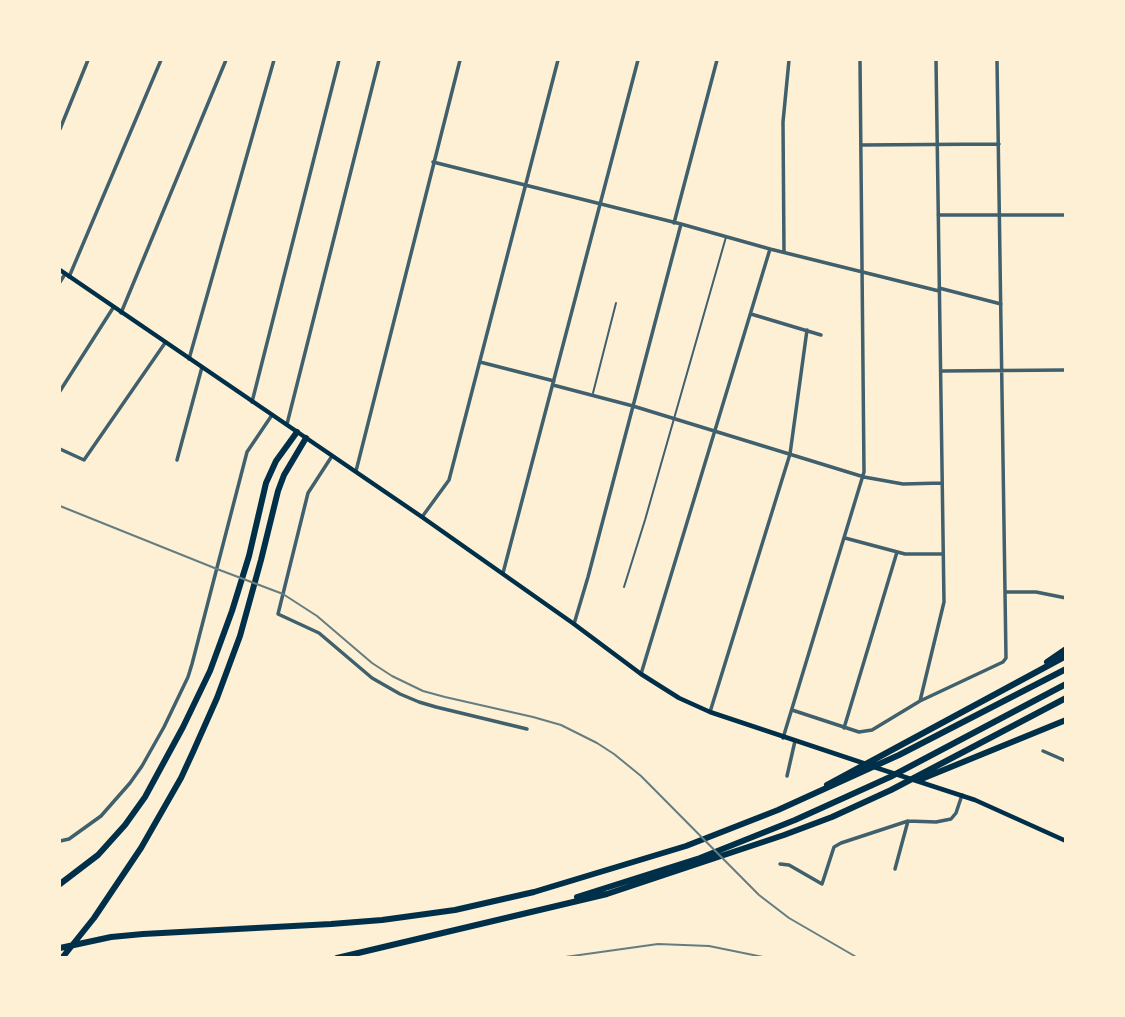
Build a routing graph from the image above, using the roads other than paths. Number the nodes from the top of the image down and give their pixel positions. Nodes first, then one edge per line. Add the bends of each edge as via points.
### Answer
1 (88, 60) edge
2 (161, 60) edge
3 (226, 60) edge
4 (274, 60) edge
5 (339, 60) edge
6 (379, 60) edge
7 (460, 60) edge
8 (558, 60) edge
9 (638, 60) edge
10 (717, 60) edge
11 (789, 60) edge
12 (860, 60) edge
13 (936, 60) edge
14 (997, 60) edge
15 (60, 129) edge
16 (999, 144) junction
17 (861, 145) junction
18 (937, 145) junction
19 (433, 162) junction
20 (526, 185) junction
21 (600, 204) junction
22 (938, 215) junction
23 (1000, 215) junction
24 (1066, 215) edge
25 (674, 223) junction
26 (681, 224) junction
27 (726, 236) junction
28 (770, 249) junction
29 (784, 252) junction
30 (863, 272) junction
31 (65, 274) edge
32 (60, 282) edge
33 (939, 290) junction
34 (616, 303) dead end
35 (1001, 304) junction
36 (113, 308) junction
37 (121, 313) junction
38 (751, 314) junction
39 (807, 330) junction
40 (821, 335) dead end
41 (165, 343) junction
42 (189, 359) junction
43 (480, 362) junction
44 (202, 367) junction
45 (1066, 370) edge
46 (941, 371) junction
47 (1003, 371) junction
48 (554, 383) junction
49 (60, 391) edge
50 (593, 395) junction
51 (252, 402) junction
52 (633, 406) junction
53 (272, 415) junction
54 (674, 419) junction
55 (287, 425) junction
56 (715, 431) junction
57 (297, 432) junction
58 (306, 438) junction
59 (60, 449) edge
60 (790, 454) junction
61 (332, 456) junction
62 (177, 460) dead end
63 (356, 472) junction
64 (864, 477) junction
65 (942, 483) junction
66 (422, 517) junction
67 (845, 538) junction
68 (897, 552) junction
69 (942, 554) junction
70 (503, 573) junction
71 (624, 587) dead end
72 (1006, 592) junction
73 (1066, 598) edge
74 (574, 624) junction
75 (1066, 649) edge
76 (1066, 656) edge
77 (1066, 669) edge
78 (641, 674) junction
79 (1066, 684) edge
80 (989, 697) junction
81 (1066, 698) edge
82 (920, 701) junction
83 (792, 710) junction
84 (710, 712) junction
85 (1066, 720) edge
86 (844, 728) junction
87 (527, 729) dead end
88 (783, 738) junction
89 (795, 741) junction
90 (1042, 751) dead end
91 (1066, 761) edge
92 (787, 776) dead end
93 (891, 790) junction
94 (961, 795) junction
95 (778, 810) junction
96 (908, 821) junction
97 (60, 841) edge
98 (1066, 841) edge
99 (735, 849) junction
100 (780, 864) dead end
101 (895, 869) dead end
102 (60, 884) edge
103 (60, 948) edge
104 (62, 957) edge
105 (337, 957) edge

1 - 15 street
2 - 31 street
3 - 37 street
4 - 42 street
5 - 51 street
6 - 55 street
7 - 19 street
8 - 20 street
9 - 21 street
10 - 25 street
11 - 29 street via 783,122
12 - 17 street
13 - 18 street
14 - 16 street
16 - 18 street
16 - 23 street
17 - 18 street
17 - 30 street
18 - 22 street
19 - 20 street
19 - 63 street
20 - 21 street
20 - 43 street
21 - 25 street
21 - 48 street
22 - 23 street
22 - 33 street
23 - 24 street
23 - 35 street
25 - 26 street
26 - 27 street
26 - 52 street
27 - 28 street
27 - 54 lane
28 - 29 street
28 - 38 street
29 - 30 street
30 - 33 street
30 - 64 street
31 - 32 street
31 - 36 main road
33 - 35 street
33 - 46 street
34 - 50 lane
35 - 47 street
36 - 37 main road
36 - 49 street
37 - 41 main road
38 - 39 street
38 - 56 street
39 - 40 street
39 - 60 street
41 - 42 main road
41 - 59 street via 84,460
42 - 44 main road
43 - 48 street
43 - 66 street via 449,480
44 - 51 main road
44 - 62 street
45 - 47 street
46 - 47 street
46 - 65 street
47 - 72 street
48 - 50 street
48 - 70 street
50 - 52 street
51 - 53 main road
52 - 54 street
52 - 74 street
53 - 55 main road
53 - 97 street via 247,452 192,664 164,727 130,783 101,816
54 - 56 street
54 - 71 lane
55 - 57 main road
56 - 60 street
56 - 78 street
57 - 58 main road
57 - 102 highway via 266,483 237,596 210,671 183,727 145,797 111,841
58 - 61 main road
58 - 104 highway via 284,474 240,636 181,778 141,848
60 - 64 street
60 - 84 street
61 - 63 main road
61 - 87 street via 308,493 278,614 319,633 372,678 400,694
63 - 66 main road
64 - 65 street via 903,484
64 - 67 street
65 - 69 street
66 - 70 main road
67 - 68 street
67 - 83 street
68 - 69 street
68 - 86 street
69 - 82 street via 944,602
70 - 74 main road
72 - 73 street
72 - 82 street via 1007,651 1003,662
74 - 78 main road
75 - 80 highway
76 - 80 highway
77 - 95 highway via 900,755
78 - 84 main road
79 - 99 highway via 890,777
80 - 95 highway
81 - 93 highway
82 - 86 street via 872,730
83 - 86 street
83 - 88 street
84 - 88 main road
85 - 93 highway
88 - 89 main road
89 - 92 street
89 - 94 main road
90 - 91 street
93 - 99 highway via 832,817
94 - 96 street via 951,819
94 - 98 main road
95 - 103 highway via 685,846 534,892 455,910 356,923 128,935
96 - 100 street via 834,847 822,884
96 - 101 street
99 - 105 highway via 607,894

